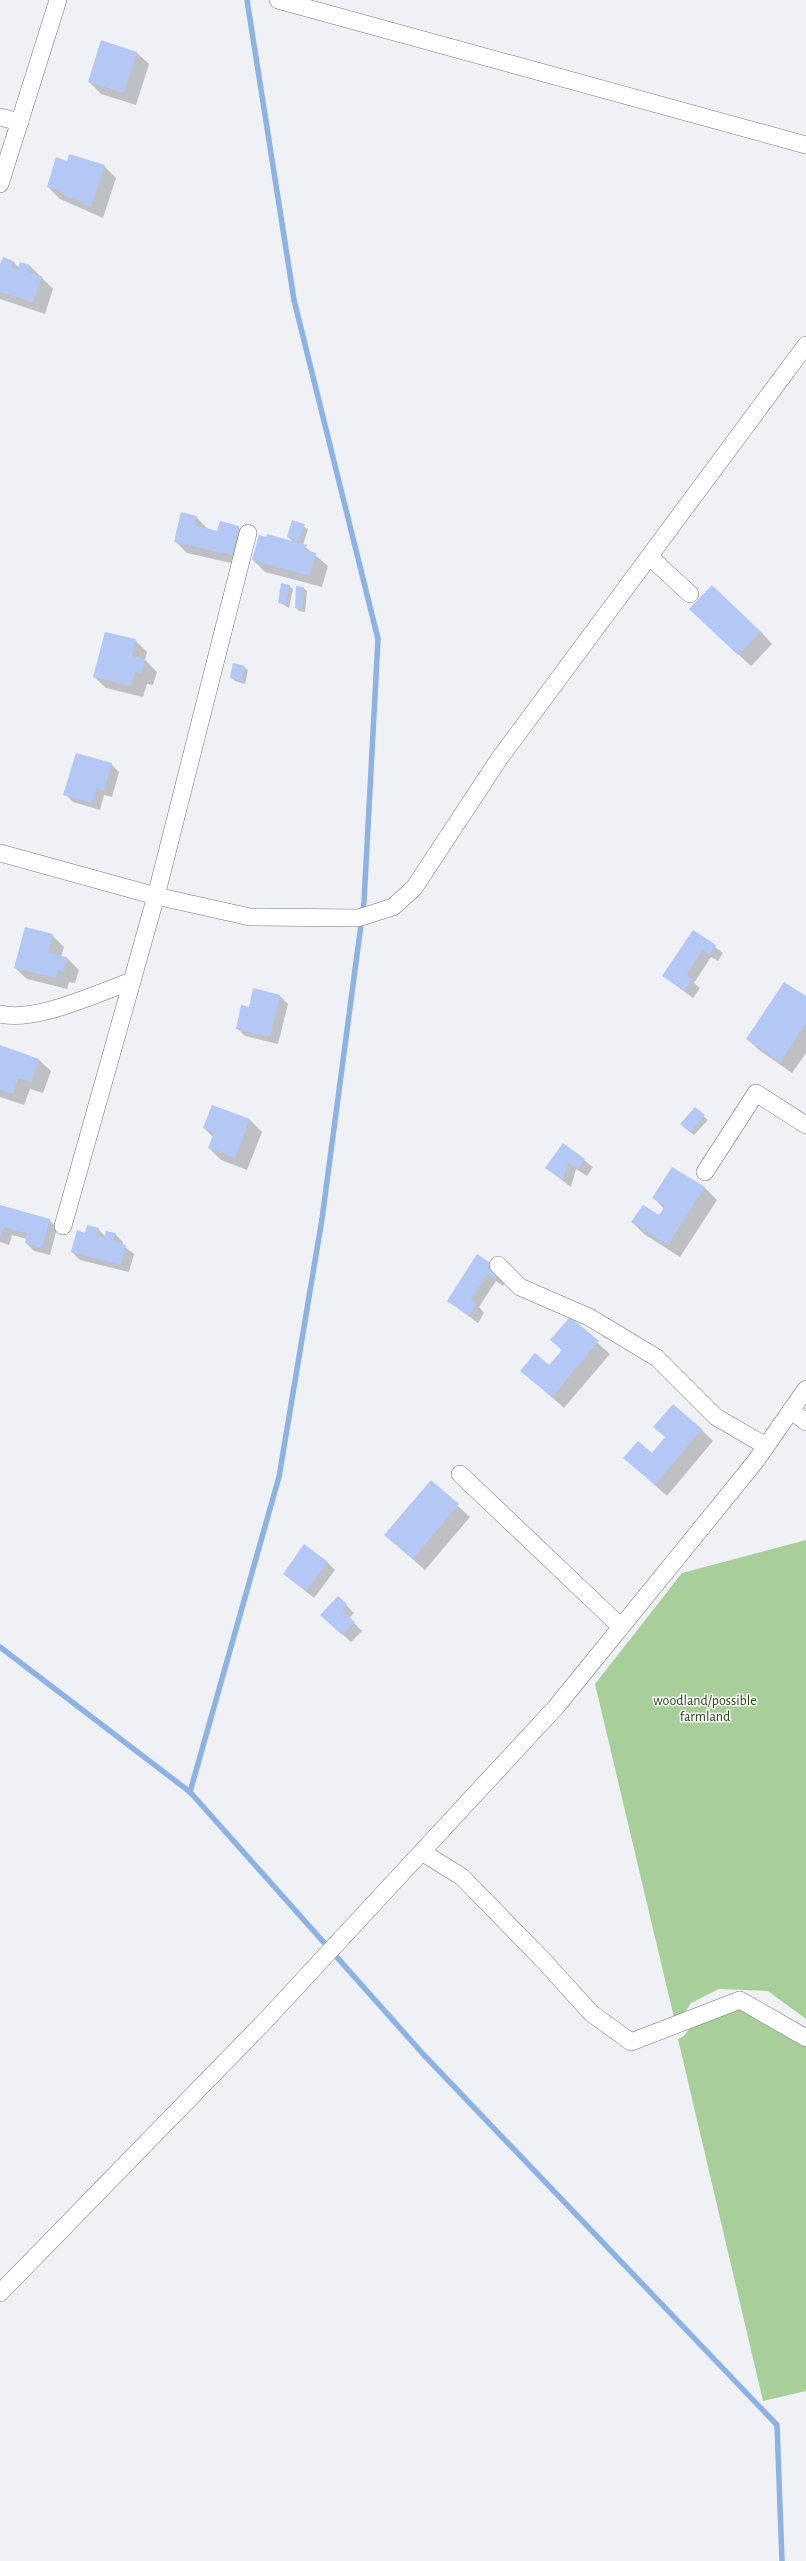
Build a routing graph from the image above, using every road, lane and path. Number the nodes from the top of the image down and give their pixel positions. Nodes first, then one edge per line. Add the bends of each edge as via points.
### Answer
1 (58, 0) edge
2 (278, 0) edge
3 (0, 117) edge
4 (20, 122) junction
5 (806, 145) edge
6 (0, 184) edge
7 (806, 345) edge
8 (248, 533) dead end
9 (650, 557) junction
10 (690, 594) dead end
11 (0, 852) edge
12 (156, 896) junction
13 (132, 981) junction
14 (0, 1014) edge
15 (806, 1125) edge
16 (705, 1172) dead end
17 (63, 1226) dead end
18 (498, 1265) dead end
19 (806, 1389) edge
20 (791, 1410) junction
21 (806, 1422) edge
22 (766, 1446) junction
23 (460, 1474) dead end
24 (621, 1627) junction
25 (422, 1852) junction
26 (806, 2038) edge
27 (0, 2293) edge

1 - 4 street
2 - 5 street
3 - 4 street
4 - 6 street
7 - 9 street
8 - 12 street
9 - 10 street
9 - 12 street via 499,759 414,888 404,899 393,906 358,918 250,917
11 - 12 street
12 - 13 street
13 - 14 street via 34,1014 14,1018
13 - 17 street
15 - 16 street via 756,1092
18 - 22 street via 520,1287 589,1317 657,1358 716,1417
19 - 20 street
20 - 21 street
20 - 22 street
22 - 24 street
23 - 24 street
24 - 25 street via 556,1707
25 - 26 street via 462,1877 544,1961 590,2013 631,2042 740,2000
25 - 27 street via 266,2021

